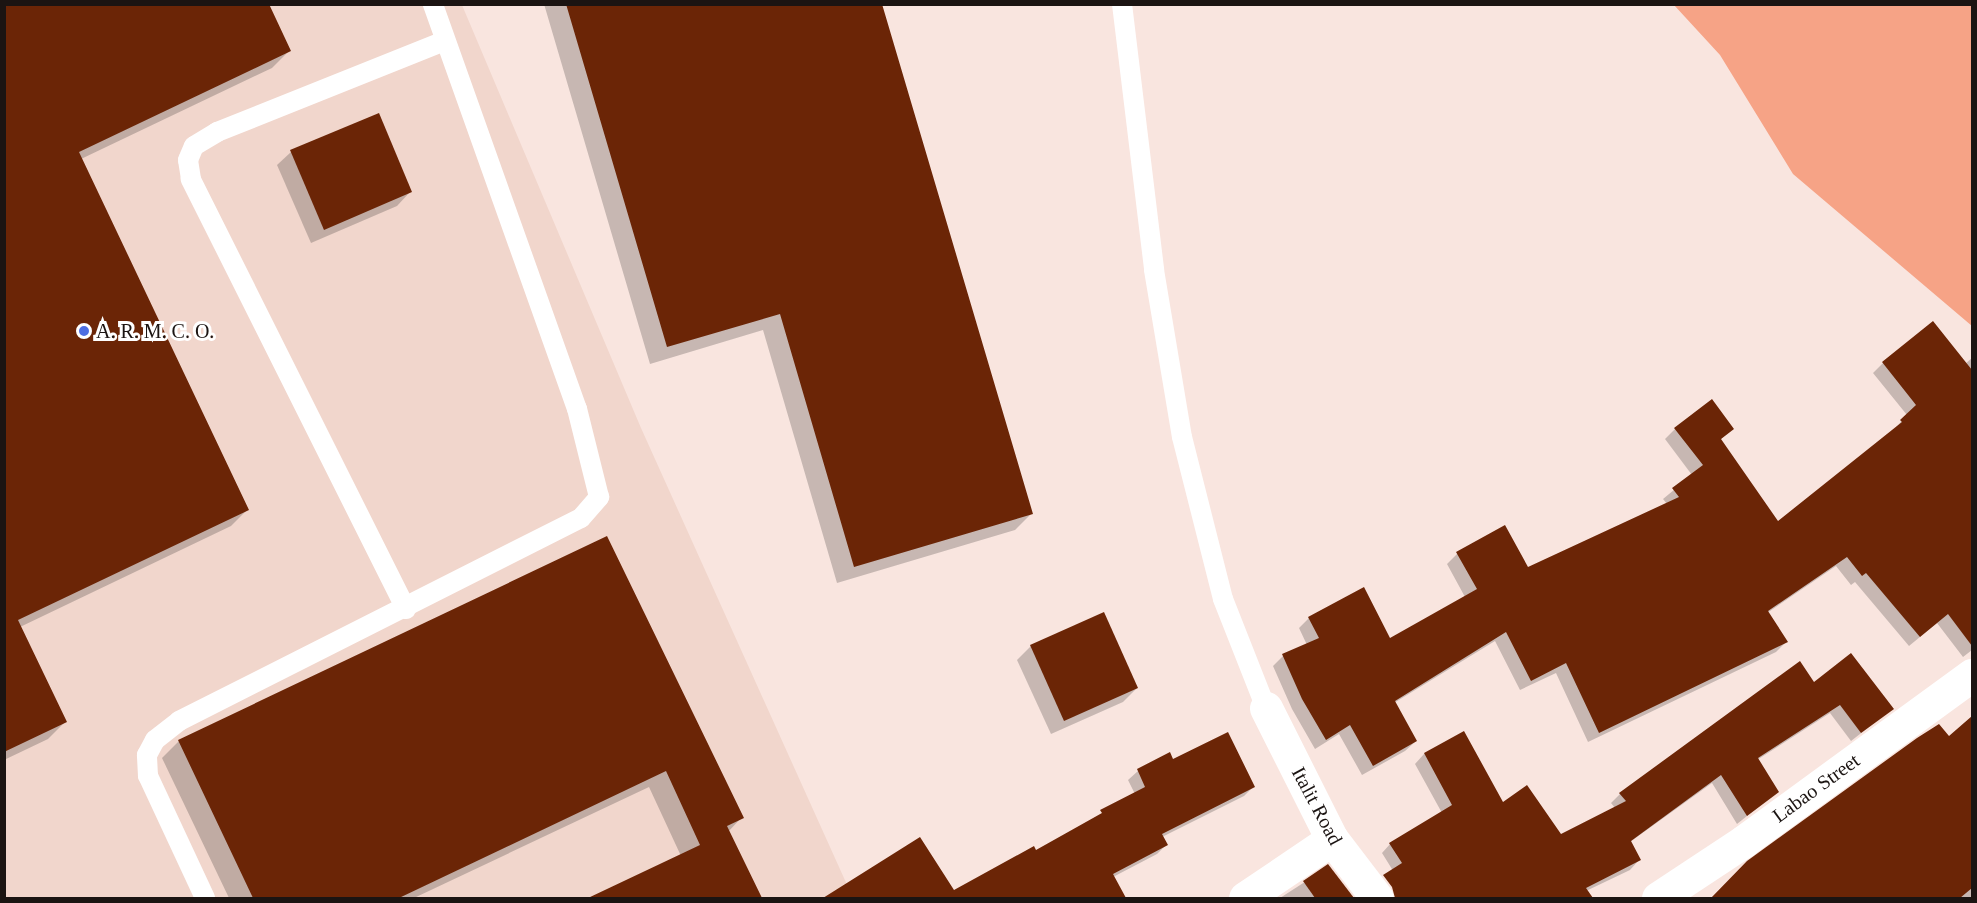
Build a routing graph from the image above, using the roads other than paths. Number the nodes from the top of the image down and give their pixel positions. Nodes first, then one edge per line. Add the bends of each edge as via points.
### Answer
1 (433, 4) edge
2 (1122, 4) edge
3 (444, 41) junction
4 (406, 609) junction
5 (1972, 675) edge
6 (1266, 708) joint
7 (1332, 839) junction
8 (205, 898) edge
9 (1245, 898) edge
10 (1377, 898) edge
11 (1658, 898) edge

1 - 3 lane
2 - 6 lane via 1154,270 1182,437 1222,599
3 - 4 lane via 577,409 599,497 582,518
3 - 4 lane via 217,132 194,146 188,160 191,179
4 - 8 lane via 179,721 154,740 147,755 148,776
5 - 11 main road, Labao Street via 1744,841
6 - 7 main road, Italit Road
7 - 9 main road
7 - 10 main road, Italit Road

